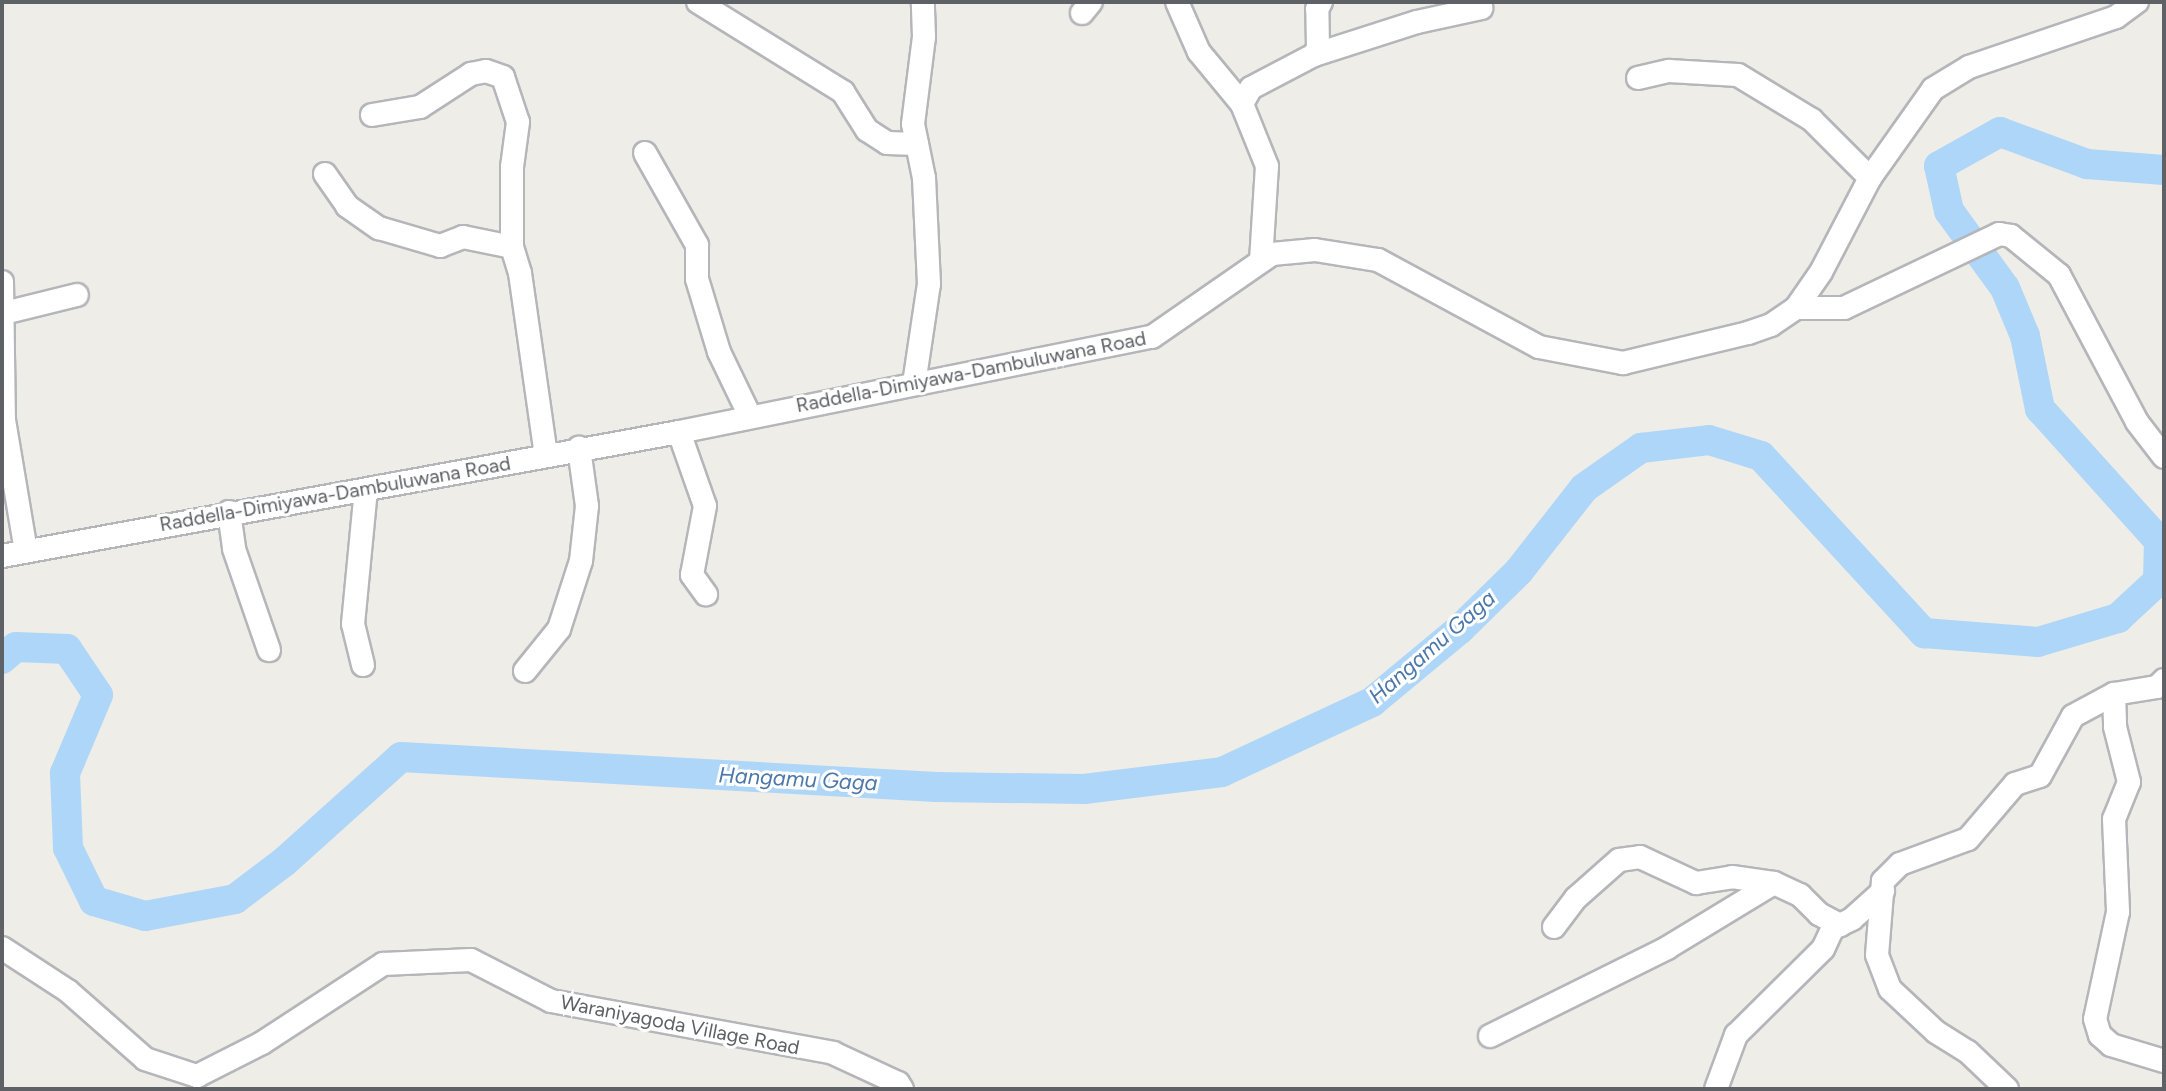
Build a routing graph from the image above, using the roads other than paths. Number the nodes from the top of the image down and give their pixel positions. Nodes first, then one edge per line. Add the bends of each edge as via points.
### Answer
1 (698, 2) edge
2 (923, 2) edge
3 (1177, 2) edge
4 (1321, 2) edge
5 (2137, 2) edge
6 (1481, 8) dead end
7 (1314, 55) junction
8 (1638, 78) dead end
9 (1242, 104) junction
10 (372, 115) dead end
11 (917, 144) junction
12 (645, 153) dead end
13 (325, 174) dead end
14 (1870, 178) junction
15 (512, 247) junction
16 (1261, 261) junction
17 (2, 282) edge
18 (77, 295) dead end
19 (1796, 308) junction
20 (4, 313) junction
21 (914, 384) junction
22 (750, 416) junction
23 (679, 432) junction
24 (579, 448) junction
25 (2162, 448) edge
26 (546, 455) junction
27 (366, 490) junction
28 (229, 512) junction
29 (26, 551) junction
30 (2, 556) edge
31 (706, 594) dead end
32 (269, 650) dead end
33 (363, 665) dead end
34 (525, 671) dead end
35 (2162, 686) edge
36 (2114, 694) junction
37 (1774, 883) junction
38 (1883, 891) junction
39 (1840, 925) junction
40 (1554, 927) dead end
41 (2, 948) edge
42 (1490, 1036) dead end
43 (2164, 1061) edge
44 (902, 1089) edge
45 (1716, 1089) edge
46 (2007, 1089) edge

1 - 11 street via 843,92 867,130 887,143
2 - 11 street via 913,124
3 - 9 street via 1199,52
4 - 7 street
5 - 14 street, Raddella-Dimiyawa-Dambuluwana Road via 2116,17 1969,67 1933,89
6 - 7 street
7 - 9 street via 1251,88
8 - 14 street via 1669,71 1738,75 1812,120
9 - 16 street via 1267,166
10 - 15 street via 420,107 471,74 486,71 503,77 518,122
11 - 21 street via 924,178 929,284
12 - 22 street via 697,245 697,279 719,352
13 - 15 street via 347,206 379,228 440,246 463,237
14 - 19 street, Raddella-Dimiyawa-Dambuluwana Road
15 - 26 street
16 - 19 street, Raddella-Dimiyawa-Dambuluwana Road via 1272,254 1315,250 1378,260 1539,347 1623,363 1748,333
16 - 21 street, Raddella-Dimiyawa-Dambuluwana Road via 1152,337
17 - 20 street
18 - 20 street
19 - 25 street via 1844,308 1999,234 2011,236 2059,275 2137,422
20 - 29 street via 4,420
21 - 22 street, Raddella-Dimiyawa-Dambuluwana Road
22 - 23 street, Raddella-Dimiyawa-Dambuluwana Road
23 - 24 street, Raddella-Dimiyawa-Dambuluwana Road
23 - 31 street via 705,506 692,575
24 - 26 street, Raddella-Dimiyawa-Dambuluwana Road
24 - 34 street via 587,506 581,561 559,629
26 - 27 street, Raddella-Dimiyawa-Dambuluwana Road
27 - 28 street, Raddella-Dimiyawa-Dambuluwana Road
27 - 33 street via 353,624
28 - 29 street, Raddella-Dimiyawa-Dambuluwana Road
28 - 32 street via 234,549
29 - 30 street, Raddella-Dimiyawa-Dambuluwana Road
35 - 36 street
36 - 38 street via 2073,716 2040,776 2015,784 1968,839 1900,864 1883,881
36 - 43 street via 2115,727 2129,782 2114,819 2118,912 2095,1019 2100,1035 2111,1045
37 - 39 street
37 - 40 street via 1732,877 1696,883 1640,857 1619,860 1576,898
37 - 42 street via 1667,948
38 - 39 street
38 - 46 street via 1877,955 1890,989
39 - 45 street via 1823,949 1736,1035
41 - 44 street, Waraniyagoda Village Road via 68,991 145,1059 197,1076 262,1043 383,964 471,960 551,1001 833,1053

